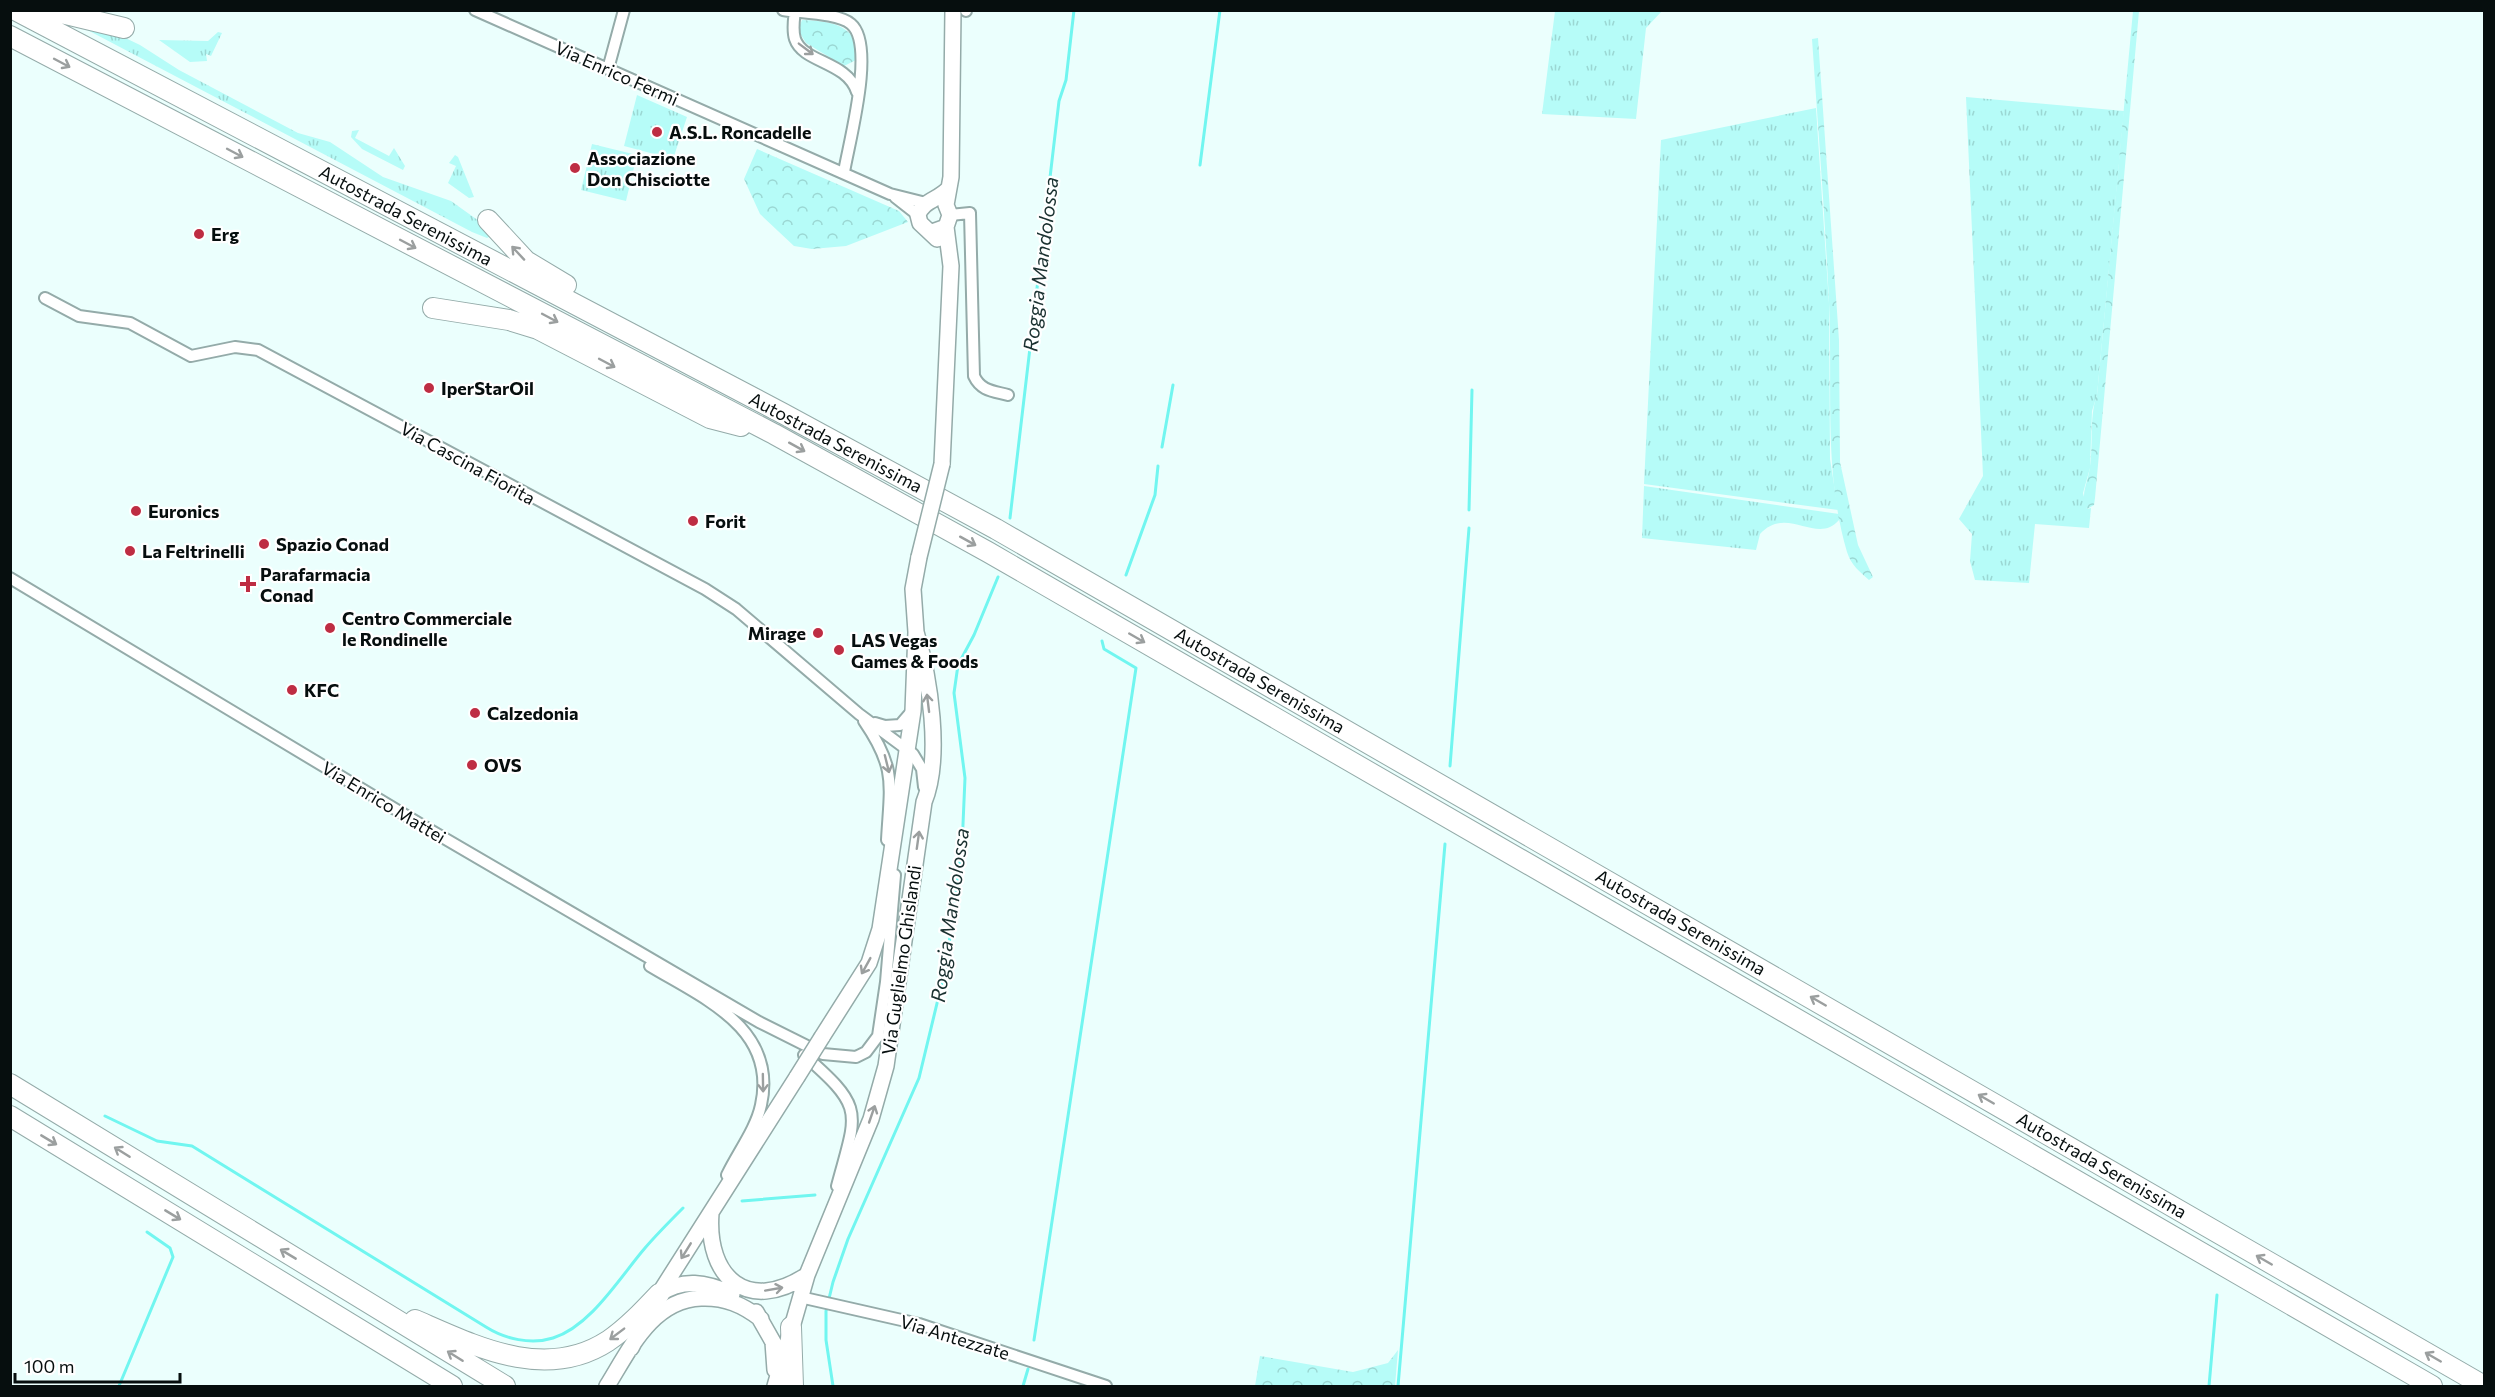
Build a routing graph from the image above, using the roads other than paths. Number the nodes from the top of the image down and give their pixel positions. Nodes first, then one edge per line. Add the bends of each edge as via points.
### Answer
1 (15, 10) edge
2 (50, 10) edge
3 (475, 10) edge
4 (624, 10) edge
5 (783, 10) edge
6 (795, 11) edge
7 (962, 11) edge
8 (124, 28) dead end
9 (10, 36) edge
10 (861, 60) junction
11 (608, 69) junction
12 (843, 70) junction
13 (858, 92) junction
14 (843, 172) junction
15 (936, 214) junction
16 (488, 220) dead end
17 (45, 298) dead end
18 (433, 308) dead end
19 (1008, 395) dead end
20 (782, 413) junction
21 (774, 434) junction
22 (11, 579) edge
23 (916, 632) junction
24 (913, 711) junction
25 (859, 714) junction
26 (905, 748) junction
27 (922, 769) junction
28 (904, 771) junction
29 (924, 802) junction
30 (425, 828) junction
31 (894, 844) junction
32 (883, 910) junction
33 (759, 1022) junction
34 (10, 1084) edge
35 (10, 1116) edge
36 (714, 1206) junction
37 (827, 1227) junction
38 (807, 1275) junction
39 (351, 1292) junction
40 (659, 1294) junction
41 (800, 1297) junction
42 (337, 1316) junction
43 (761, 1319) junction
44 (791, 1327) junction
45 (631, 1348) junction
46 (432, 1386) edge
47 (452, 1386) edge
48 (505, 1386) edge
49 (608, 1386) edge
50 (775, 1386) edge
51 (793, 1386) edge
52 (1106, 1386) edge
53 (2432, 1386) edge
54 (2484, 1386) edge

1 - 20 highway, Autostrada Serenissima
2 - 8 highway
3 - 11 street, Via Enrico Fermi
4 - 11 street
5 - 6 street
6 - 10 street via 850,23 862,46
6 -> 12 street via 795,40 801,48
7 - 15 street via 949,188
9 -> 21 highway, Autostrada Serenissima
10 - 12 street via 850,70
10 - 13 street
11 - 14 street, Via Enrico Fermi
12 - 13 street
13 - 14 street
14 - 15 street, Via Enrico Fermi
15 - 19 street via 970,213 975,376 978,385 986,390
15 - 23 street, Via Guglielmo Ghislandi, bridge via 950,282 942,464 914,589
20 -> 16 highway via 730,371 526,261
17 - 25 street, Via Cascina Fiorita via 79,316 130,323 188,355 235,346 265,353 705,589 763,631
18 -> 21 highway via 509,320 538,329 710,418
54 -> 20 highway, Autostrada Serenissima via 996,529
21 -> 53 highway, Autostrada Serenissima via 1019,570
22 - 30 street, Via Enrico Mattei
23 - 24 street, Via Guglielmo Ghislandi
29 -> 23 street, Via Guglielmo Ghislandi via 930,778 931,736 922,652
24 - 25 street via 905,722 895,726 878,724
24 - 26 street, Via Guglielmo Ghislandi
25 - 26 street
25 -> 32 street via 880,746 890,773
26 - 27 street via 914,754
26 - 28 street, Via Guglielmo Ghislandi
27 - 28 street via 912,766
27 - 29 street
28 - 31 street, Via Guglielmo Ghislandi
37 -> 29 street, Via Guglielmo Ghislandi via 871,1119 886,1066
30 - 33 street, Via Enrico Mattei
30 -> 36 street via 715,1005 744,1029 760,1061 764,1083 761,1106
31 - 32 street, Via Guglielmo Ghislandi
31 - 33 street via 886,982 875,1044 856,1057 833,1057
32 -> 36 street, Via Guglielmo Ghislandi, bridge via 868,963
33 - 37 street via 825,1072 844,1093 851,1109 851,1140
39 -> 34 highway
35 -> 42 highway
36 -> 38 street via 710,1235 714,1258 733,1281 765,1291 788,1286
36 -> 40 street, Via Guglielmo Ghislandi
37 - 38 street, Via Guglielmo Ghislandi
38 - 41 street, Via Guglielmo Ghislandi
40 -> 39 highway via 607,1341 569,1357 538,1360 495,1353
48 -> 39 highway
40 - 43 street, Via Guglielmo Ghislandi via 681,1283 708,1285 736,1296
40 - 45 street, Via Guglielmo Ghislandi
41 - 44 street, Via Guglielmo Ghislandi
41 - 52 street, Via Antezzate via 919,1324
42 - 46 highway
42 - 47 highway
43 - 45 street, Via Guglielmo Ghislandi via 723,1299 682,1301 657,1315
43 - 50 street, Via Guglielmo Ghislandi via 774,1350
44 - 50 street, Via Guglielmo Ghislandi
44 - 51 highway
45 - 49 street, Via Guglielmo Ghislandi

